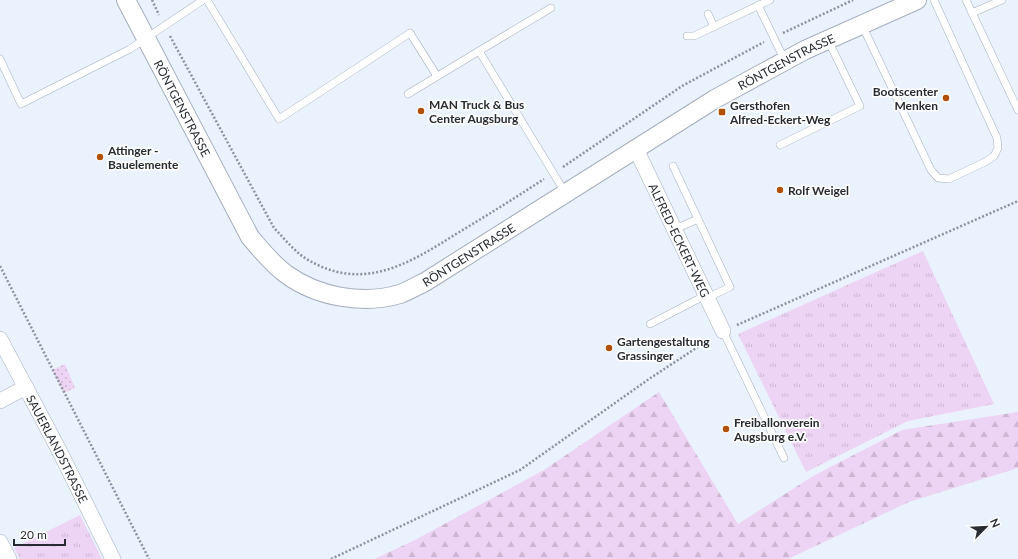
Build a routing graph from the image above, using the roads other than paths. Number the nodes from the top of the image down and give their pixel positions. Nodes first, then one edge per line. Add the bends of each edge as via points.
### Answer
1 (126, 0) edge
2 (203, 0) edge
3 (207, 0) edge
4 (770, 0) edge
5 (917, 0) edge
6 (934, 0) edge
7 (966, 0) edge
8 (1002, 0) edge
9 (758, 6) junction
10 (551, 8) dead end
11 (972, 13) junction
12 (708, 14) dead end
13 (862, 25) junction
14 (714, 27) junction
15 (687, 36) dead end
16 (145, 38) junction
17 (828, 39) junction
18 (479, 51) junction
19 (0, 58) edge
20 (785, 61) junction
21 (437, 76) junction
22 (408, 94) dead end
23 (1018, 110) edge
24 (780, 146) dead end
25 (636, 149) junction
26 (673, 166) dead end
27 (566, 194) junction
28 (698, 219) junction
29 (675, 229) junction
30 (707, 297) junction
31 (650, 324) dead end
32 (723, 331) joint
33 (0, 339) edge
34 (26, 387) junction
35 (0, 401) edge
36 (784, 458) dead end
37 (0, 542) edge
38 (9, 559) edge
39 (113, 559) edge

1 - 16 street, RÖNTGENSTRASSE
2 - 16 lane
3 - 21 lane via 279,118 410,33
4 - 9 lane
5 - 13 street, RÖNTGENSTRASSE
6 - 13 lane via 997,138 998,148 994,156 985,162 949,179 938,178 931,170
7 - 11 lane
8 - 11 lane
9 - 14 lane
9 - 20 lane
10 - 18 lane
11 - 23 lane
12 - 14 lane
13 - 17 street, RÖNTGENSTRASSE
14 - 15 lane via 694,36
16 - 19 lane via 130,49 21,104
16 - 27 street, RÖNTGENSTRASSE via 250,237 266,257 306,287 349,298 400,294 424,282
17 - 20 street, RÖNTGENSTRASSE
17 - 24 lane via 860,106
18 - 21 lane
18 - 27 lane
20 - 25 street, RÖNTGENSTRASSE via 715,99
21 - 22 lane
25 - 27 street, RÖNTGENSTRASSE
25 - 29 street, ALFRED-ECKERT-WEG
26 - 28 lane
28 - 29 lane
28 - 30 lane via 730,287
29 - 30 street, ALFRED-ECKERT-WEG
30 - 31 lane
30 - 32 street, ALFRED-ECKERT-WEG
32 - 36 lane
33 - 34 street, SAUERLANDSTRASSE
34 - 35 street
34 - 39 street, SAUERLANDSTRASSE
37 - 38 street

